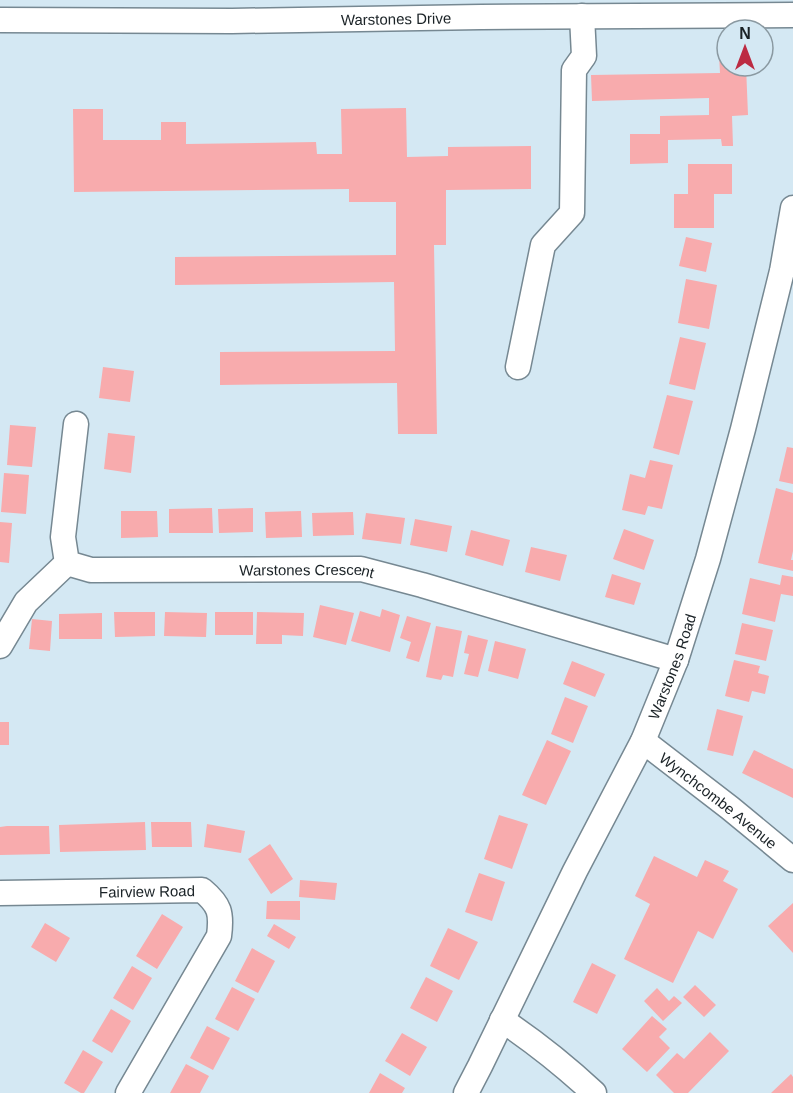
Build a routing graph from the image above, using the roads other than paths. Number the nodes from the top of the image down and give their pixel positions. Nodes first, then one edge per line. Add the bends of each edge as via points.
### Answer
1 (481, 9) edge
2 (793, 15) edge
3 (582, 16) junction
4 (0, 20) edge
5 (793, 208) edge
6 (518, 367) dead end
7 (76, 424) dead end
8 (67, 563) junction
9 (0, 646) edge
10 (676, 660) junction
11 (643, 741) junction
12 (793, 860) edge
13 (0, 893) edge
14 (502, 1020) junction
15 (128, 1093) edge
16 (466, 1093) edge
17 (594, 1093) edge

1 - 3 street, Warstones Drive
1 - 4 street, Warstones Drive via 232,21
2 - 3 street, Warstones Drive
3 - 6 street via 584,56 574,70 572,213 543,245
5 - 10 street, Warstones Road via 782,271 740,440
7 - 8 street via 63,537
8 - 9 street via 26,602
8 - 10 street, Warstones Crescent via 91,570 361,569
10 - 11 street, Warstones Road
11 - 12 street, Wynchcombe Avenue
11 - 14 street, Warstones Road
13 - 15 street, Fairview Road via 202,890 216,903 221,920 219,936
14 - 16 street, Warstones Road
14 - 17 street via 534,1041

